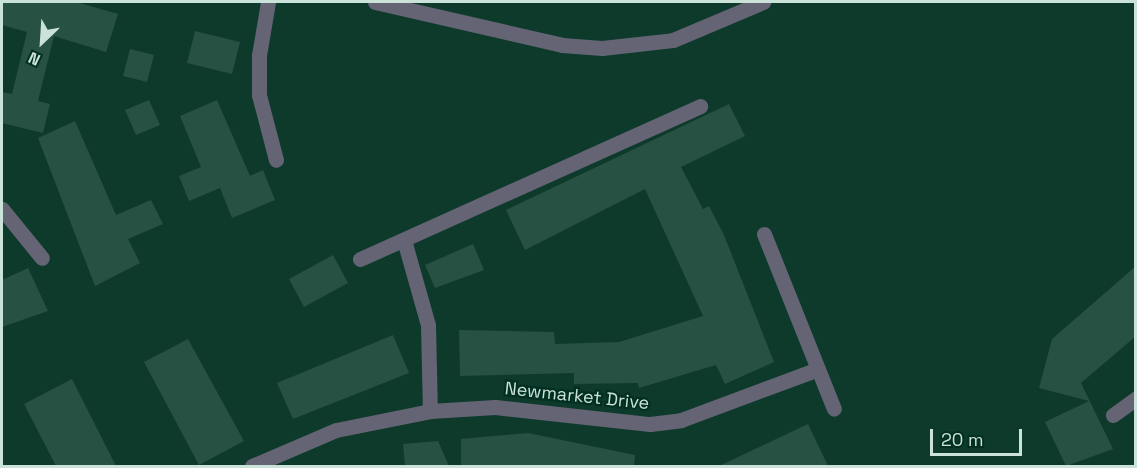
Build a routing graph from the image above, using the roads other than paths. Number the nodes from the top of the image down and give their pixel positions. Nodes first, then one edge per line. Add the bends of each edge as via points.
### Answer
1 (268, 2) edge
2 (375, 2) edge
3 (763, 2) edge
4 (391, 3) edge
5 (700, 106) dead end
6 (276, 160) dead end
7 (2, 209) edge
8 (764, 234) dead end
9 (404, 240) junction
10 (42, 258) dead end
11 (360, 259) dead end
12 (818, 369) junction
13 (1136, 398) edge
14 (834, 409) dead end
15 (430, 411) junction
16 (1113, 415) dead end
17 (252, 466) edge

1 - 6 street via 259,55 259,95
2 - 4 street
3 - 4 street via 673,40 602,48 562,45
5 - 9 street
7 - 10 street
8 - 12 street
9 - 11 street
9 - 15 street via 428,325
12 - 14 street
12 - 15 street, Newmarket Drive via 671,422 524,408
13 - 16 street
15 - 17 street, Newmarket Drive via 336,430

